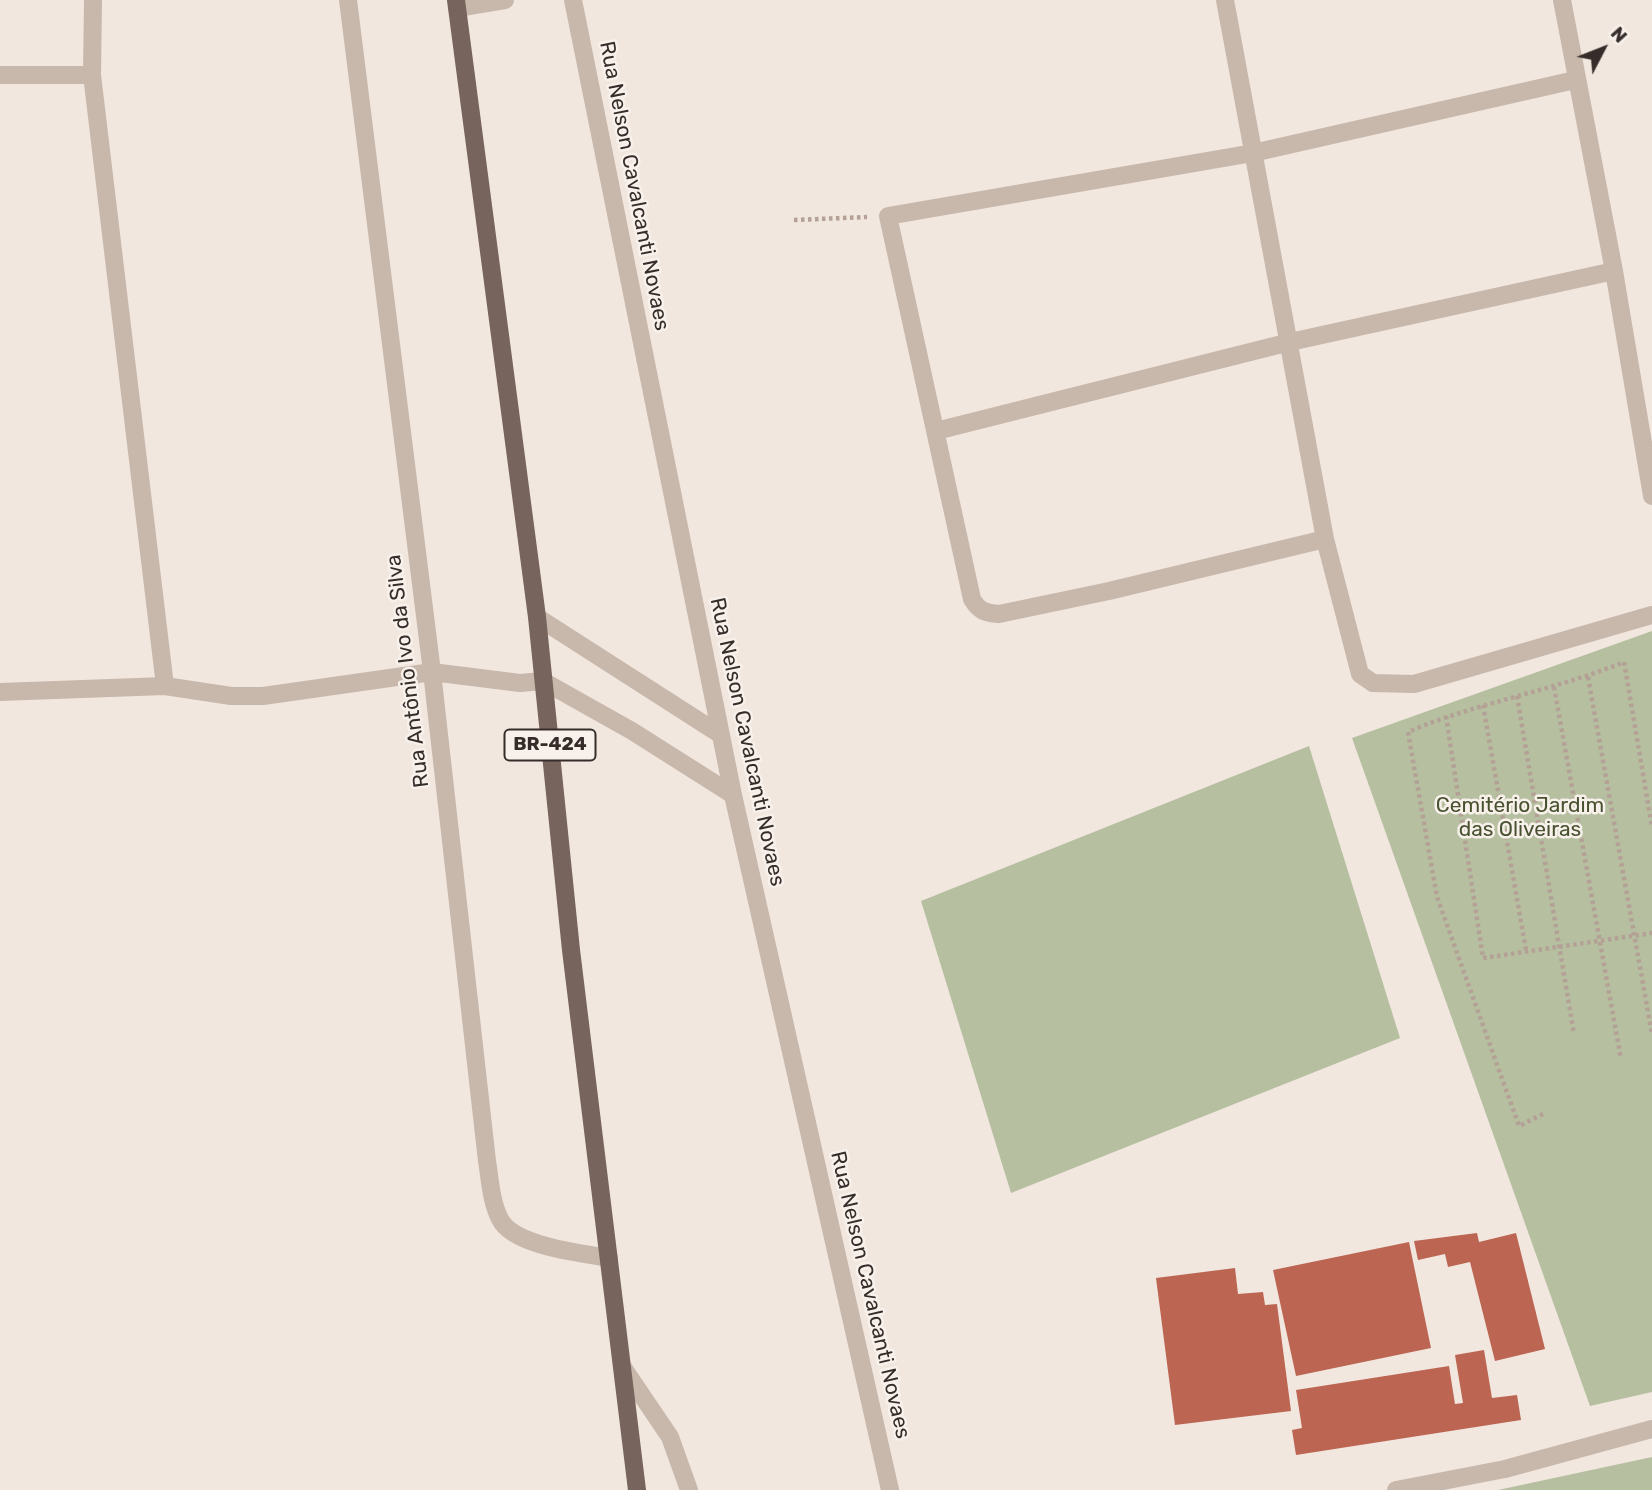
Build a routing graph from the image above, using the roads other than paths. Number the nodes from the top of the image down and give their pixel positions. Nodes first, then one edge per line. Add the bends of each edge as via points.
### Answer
1 (93, 0) edge
2 (348, 0) edge
3 (505, 0) edge
4 (573, 0) edge
5 (1226, 0) edge
6 (1562, 0) edge
7 (456, 4) edge
8 (0, 75) edge
9 (92, 75) junction
10 (1575, 80) junction
11 (1254, 153) junction
12 (1614, 271) junction
13 (1290, 342) junction
14 (936, 431) junction
15 (1652, 496) edge
16 (1325, 539) junction
17 (1652, 615) edge
18 (537, 617) junction
19 (432, 673) junction
20 (543, 681) junction
21 (165, 687) junction
22 (0, 692) edge
23 (722, 735) junction
24 (733, 795) junction
25 (609, 1258) junction
26 (622, 1366) junction
27 (1652, 1429) edge
28 (1441, 1485) edge
29 (637, 1490) edge
30 (689, 1490) edge
31 (891, 1490) edge
32 (1396, 1490) edge

1 - 9 street
2 - 19 street, Rua Antônio Ivo da Silva
3 - 7 street
4 - 23 street, Rua Nelson Cavalcanti Novaes
5 - 11 street
6 - 10 street
7 - 18 main road, BR-424
8 - 9 street
9 - 21 street
10 - 11 street
10 - 12 street
11 - 13 street
11 - 14 street via 888,216
12 - 13 street
12 - 15 street
13 - 14 street
13 - 16 street
14 - 16 street via 972,599 985,613 1109,592
16 - 17 street via 1355,662 1360,674 1373,683 1414,684
18 - 20 main road, BR-424
18 - 23 street
19 - 20 street via 520,683
19 - 21 street via 263,696
19 - 25 street, Rua Antônio Ivo da Silva via 496,1210 506,1228 528,1239
20 - 24 street
20 - 25 main road, BR-424
21 - 22 street
23 - 24 street, Rua Nelson Cavalcanti Novaes
24 - 31 street, Rua Nelson Cavalcanti Novaes
25 - 26 main road, BR-424
26 - 29 main road, BR-424
26 - 30 street via 670,1437
27 - 28 street
28 - 32 street

